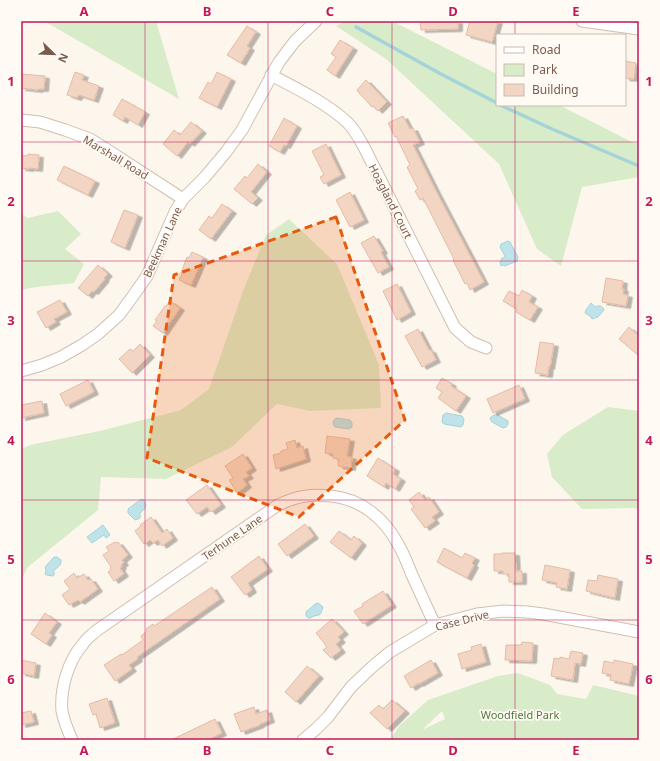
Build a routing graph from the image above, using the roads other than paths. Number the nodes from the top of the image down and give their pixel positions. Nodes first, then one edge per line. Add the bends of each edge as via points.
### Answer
1 (316, 21) edge
2 (582, 21) edge
3 (616, 24) edge
4 (639, 29) edge
5 (271, 75) junction
6 (21, 120) edge
7 (183, 199) junction
8 (486, 348) dead end
9 (21, 371) edge
10 (435, 625) junction
11 (639, 632) edge
12 (72, 740) edge
13 (303, 740) edge

1 - 5 street, Beekman Lane via 295,41
2 - 3 street
3 - 4 street
5 - 7 street, Beekman Lane via 242,130 206,177
5 - 8 street, Hoagland Court via 334,111 349,124 365,149 455,328 471,342
6 - 7 street, Marshall Road via 40,122 90,139
7 - 9 street, Beekman Lane via 147,276 119,315 82,346 62,357
10 - 11 street, Case Drive via 477,614 504,611 543,614
10 - 12 street, Terhune Lane via 398,543 385,524 371,511 357,502 340,497 322,495 292,499 278,505 96,631 83,644 72,659 63,693 62,711
10 - 13 street, Case Drive via 390,652 372,667 328,717

